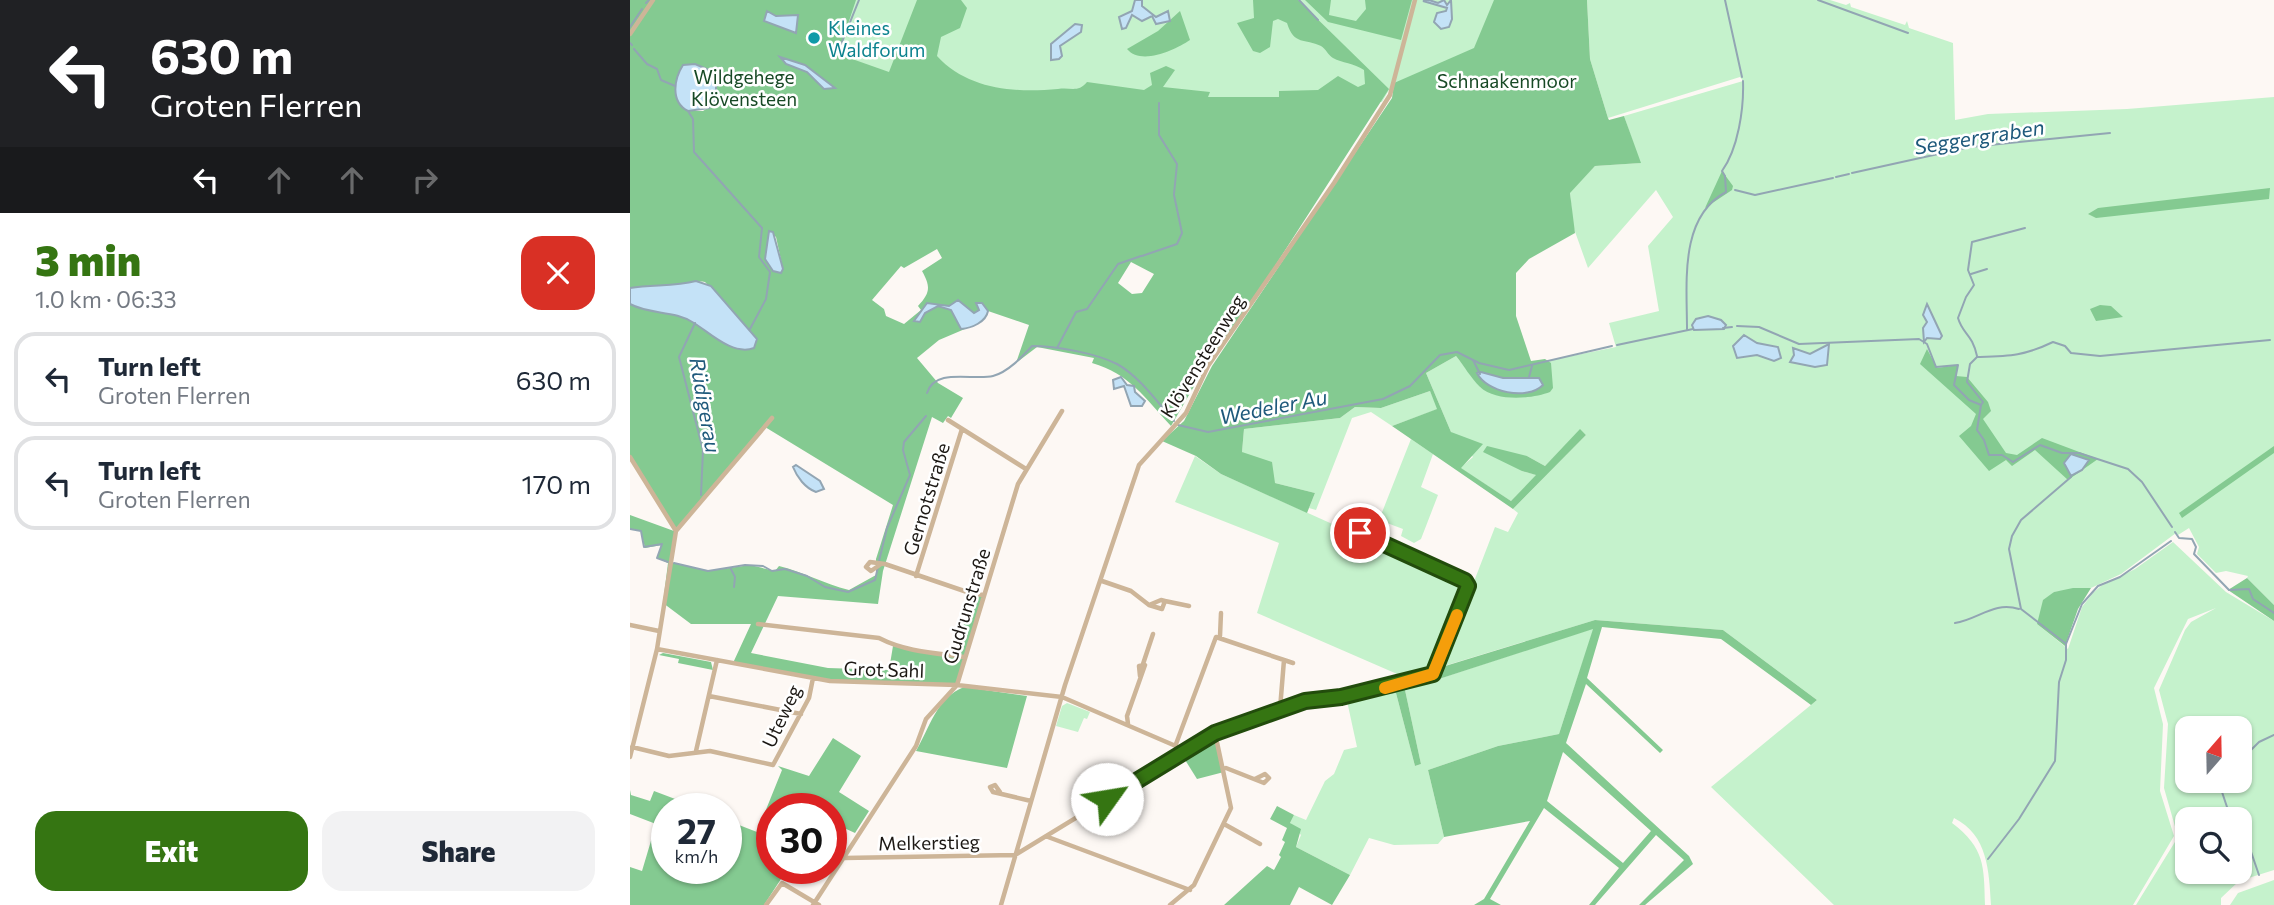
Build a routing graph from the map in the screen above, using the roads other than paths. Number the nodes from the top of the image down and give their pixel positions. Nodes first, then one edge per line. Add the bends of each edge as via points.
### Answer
1 (653, 0) edge
2 (1415, 0) edge
3 (630, 34) edge
4 (1062, 411) dead end
5 (772, 418) dead end
6 (948, 420) dead end
7 (962, 429) junction
8 (630, 457) edge
9 (1026, 469) junction
10 (675, 528) junction
11 (1360, 533) dead end
12 (877, 565) dead end
13 (916, 576) junction
14 (1102, 581) junction
15 (984, 595) junction
16 (1165, 601) junction
17 (1149, 605) junction
18 (1189, 607) dead end
19 (1221, 613) dead end
20 (758, 624) dead end
21 (630, 625) edge
22 (659, 631) junction
23 (1153, 634) dead end
24 (1220, 636) junction
25 (657, 649) junction
26 (965, 657) junction
27 (717, 660) junction
28 (1284, 660) junction
29 (1293, 663) dead end
30 (813, 678) junction
31 (957, 685) junction
32 (709, 695) junction
33 (1062, 697) junction
34 (1280, 709) junction
35 (801, 714) junction
36 (1127, 716) junction
37 (1119, 722) junction
38 (1128, 725) junction
39 (1215, 733) junction
40 (1176, 744) junction
41 (632, 747) junction
42 (1185, 750) junction
43 (696, 751) junction
44 (630, 757) edge
45 (1225, 768) junction
46 (1255, 779) dead end
47 (1000, 792) dead end
48 (1031, 801) junction
49 (1224, 824) junction
50 (1047, 837) junction
51 (1019, 843) junction
52 (1260, 844) dead end
53 (1027, 849) junction
54 (847, 853) edge
55 (1015, 855) junction
56 (847, 858) edge
57 (828, 884) edge
58 (1190, 890) junction
59 (815, 904) edge
60 (766, 905) edge
61 (1001, 905) edge
62 (1170, 905) edge

1 - 3 street
2 - 14 street, Klövensteenweg via 1390,94 1208,366 1180,421 1139,465
4 - 9 street, Gudrunstraße
5 - 10 street
6 - 7 street
7 - 9 street
7 - 13 street, Gernotstraße
8 - 10 street
9 - 15 street, Gudrunstraße
10 - 22 street
11 - 34 street via 1468,586 1433,674
12 - 13 street
13 - 15 street
14 - 17 street
14 - 33 street, Klövensteenweg
15 - 26 street, Gudrunstraße
16 - 17 street
16 - 17 street via 1162,609
16 - 18 street
19 - 24 street
20 - 26 street via 879,638 893,646
21 - 22 street
22 - 25 street
23 - 36 street
24 - 28 street
24 - 40 street via 1214,639
25 - 27 street, Grot Sahl
25 - 41 street
26 - 31 street, Gudrunstraße
27 - 30 street, Grot Sahl
27 - 32 street
28 - 29 street
28 - 34 street
30 - 31 street, Grot Sahl
30 - 35 street, Uteweg
31 - 33 street, Grot Sahl
31 - 54 street, Gudrunstraße via 926,719 916,746
32 - 35 street
32 - 43 street
33 - 37 street, Grot Sahl
33 - 48 street, Klövensteenweg
34 - 39 street
35 - 43 street, Uteweg via 773,765
36 - 37 street
36 - 38 street
37 - 38 street, Grot Sahl
38 - 40 street, Grot Sahl
39 - 42 street
39 - 45 street
40 - 42 street, Grot Sahl
41 - 43 street via 669,756
41 - 44 street
42 - 50 street
45 - 46 street
45 - 49 street via 1231,804
47 - 48 street
48 - 51 street, Klövensteenweg
49 - 52 street
49 - 58 street
50 - 53 street
50 - 58 street
51 - 53 street
51 - 55 street, Klövensteenweg
53 - 55 street
55 - 56 street, Melkerstieg
55 - 61 street, Klövensteenweg
57 - 59 street, Gudrunstraße
58 - 62 street
59 - 60 street via 782,883

